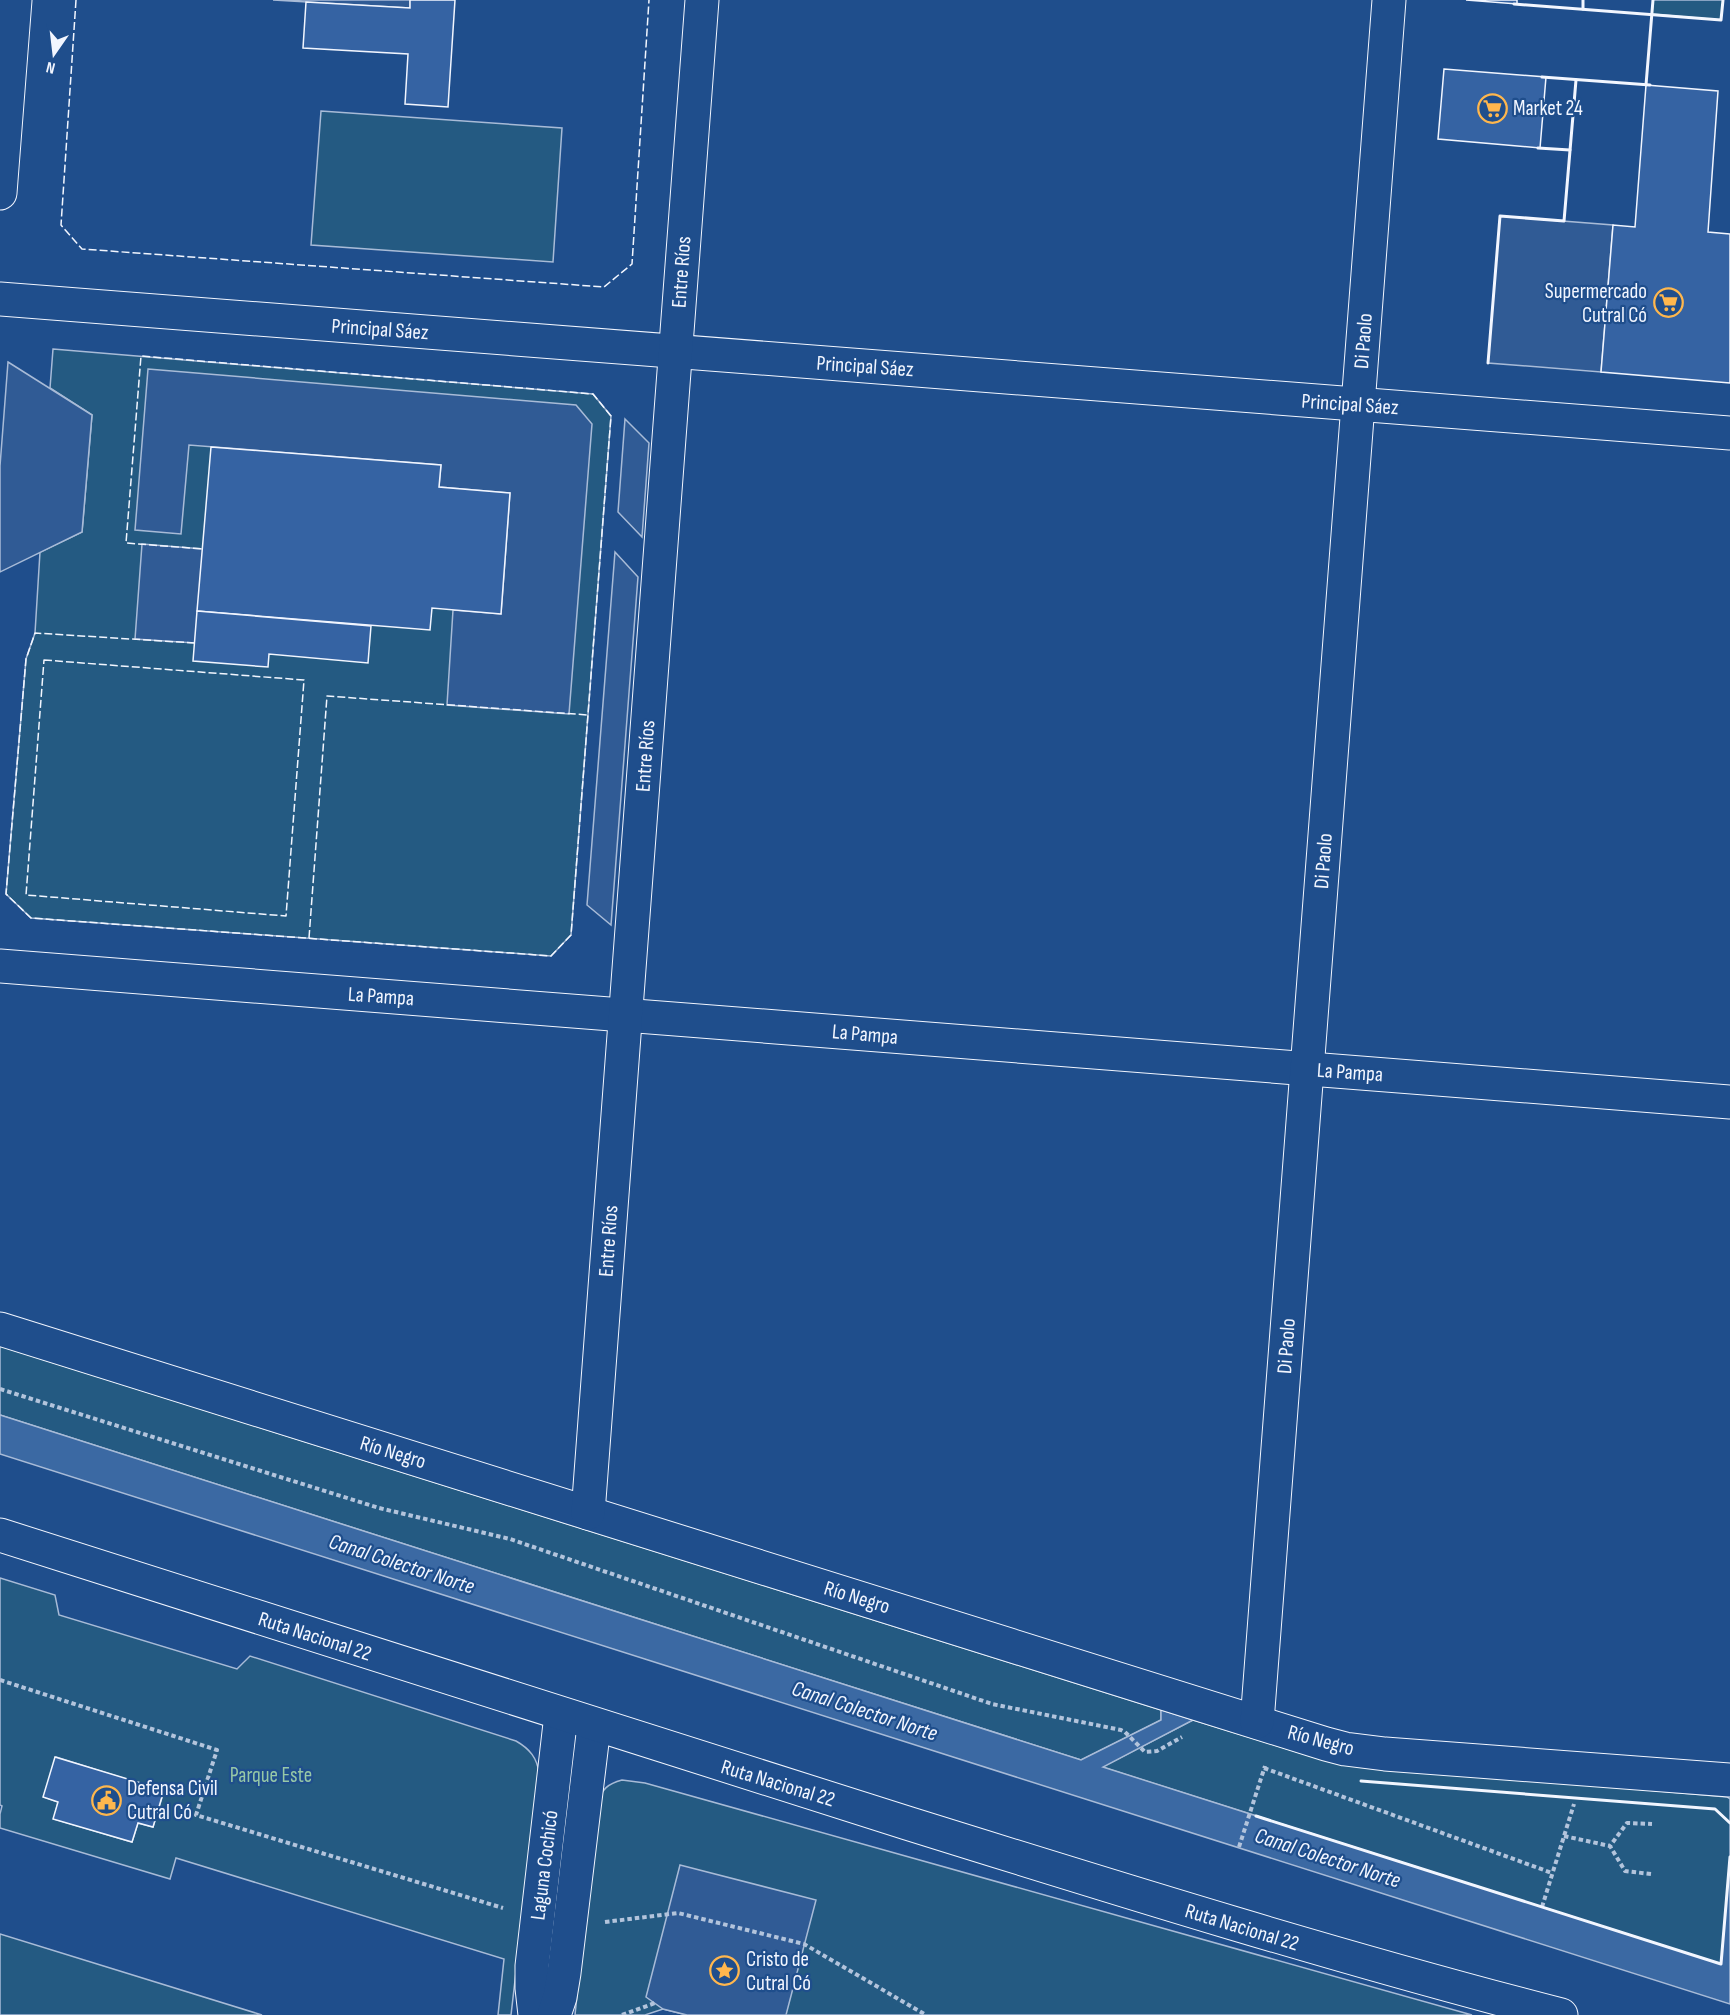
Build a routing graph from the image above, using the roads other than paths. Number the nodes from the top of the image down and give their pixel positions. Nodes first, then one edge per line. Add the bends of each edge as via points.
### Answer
1 (15, 0) edge
2 (702, 0) edge
3 (1389, 0) edge
4 (0, 193) edge
5 (0, 299) edge
6 (675, 351) junction
7 (1358, 405) junction
8 (1730, 434) edge
9 (0, 966) edge
10 (625, 1015) junction
11 (1307, 1068) junction
12 (1730, 1102) edge
13 (0, 1329) edge
14 (588, 1513) junction
15 (0, 1535) edge
16 (561, 1715) junction
17 (1257, 1722) junction
18 (594, 1726) junction
19 (1730, 1780) edge
20 (535, 2015) edge
21 (554, 2015) edge
22 (1561, 2015) edge

1 - 4 main road
2 - 6 main road, Entre Ríos
3 - 7 main road, Di Paolo
5 - 6 main road, Principal Sáez
6 - 7 main road, Principal Sáez
6 - 10 main road, Entre Ríos
7 - 8 main road, Principal Sáez
7 - 11 main road, Di Paolo
9 - 10 main road, La Pampa
10 - 11 main road, La Pampa
10 - 14 main road, Entre Ríos
11 - 12 main road, La Pampa
11 - 17 main road, Di Paolo
13 - 14 main road, Río Negro
14 - 17 main road, Río Negro
15 - 16 main road, Ruta Nacional 22
16 - 18 main road, Ruta Nacional 22
16 - 20 main road, Laguna Cochicó via 532,1966
17 - 19 main road, Río Negro via 1365,1752
18 - 21 main road, Laguna Cochicó via 564,1973
18 - 22 main road, Ruta Nacional 22 via 1298,1944

